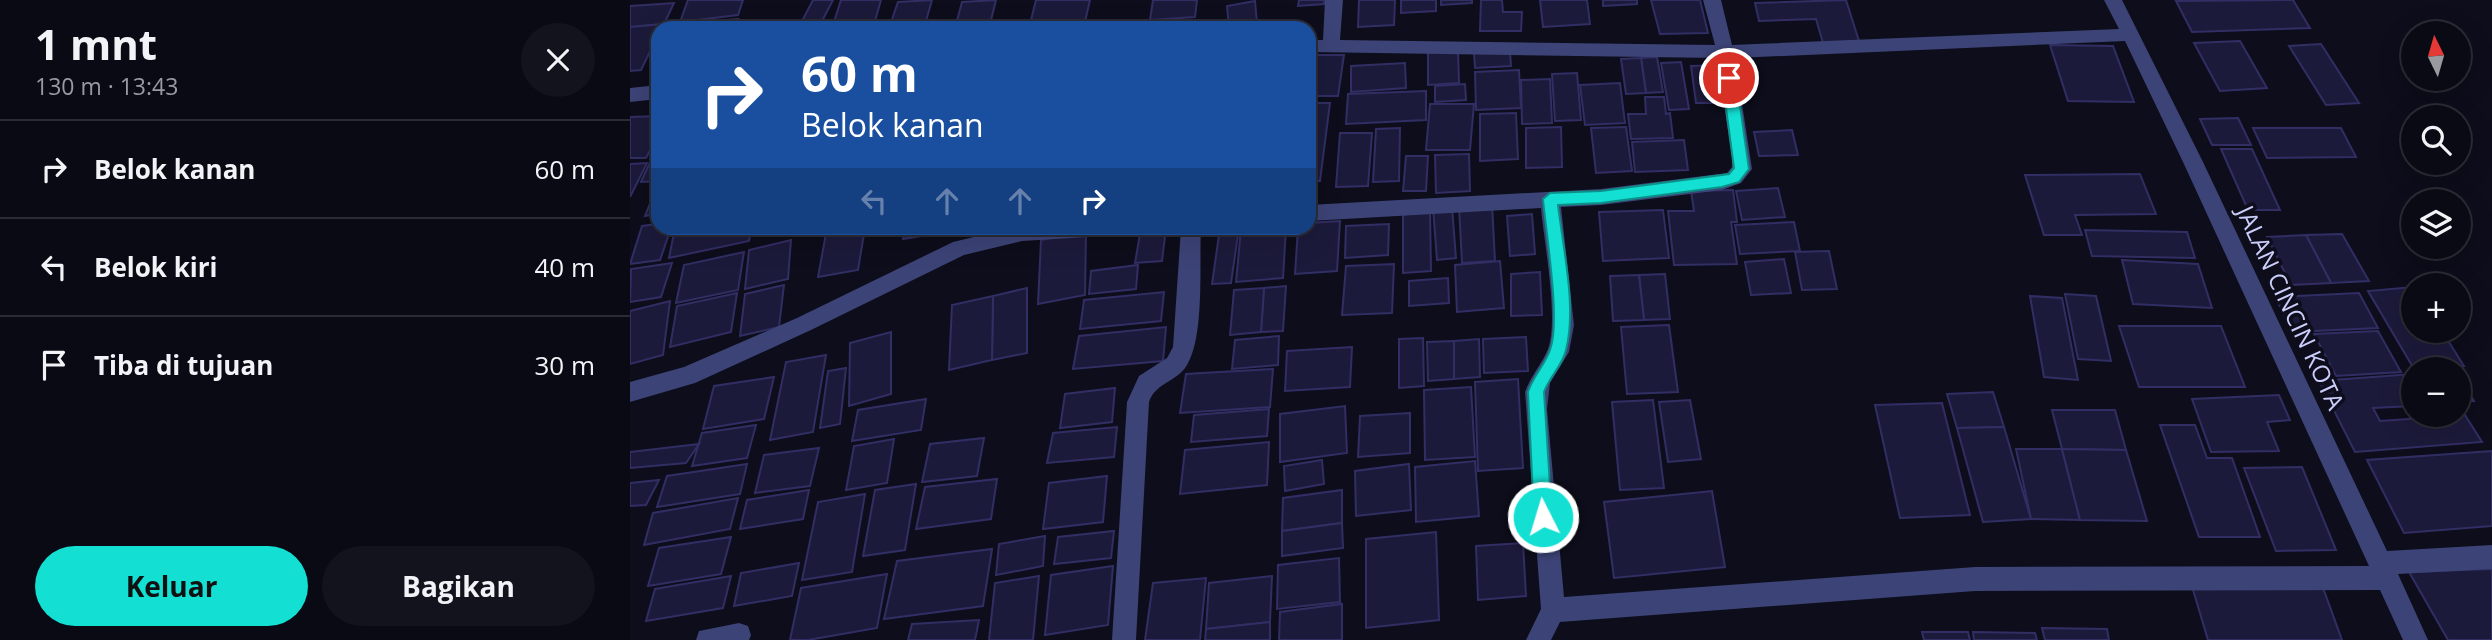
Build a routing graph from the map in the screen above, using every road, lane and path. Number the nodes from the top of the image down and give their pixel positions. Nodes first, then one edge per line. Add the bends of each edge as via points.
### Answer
1 (1334, 0) edge
2 (1712, 0) edge
3 (2113, 0) edge
4 (2131, 35) junction
5 (1316, 46) edge
6 (1331, 47) junction
7 (1725, 52) junction
8 (651, 93) edge
9 (630, 95) edge
10 (1550, 199) junction
11 (1316, 213) edge
12 (1014, 235) edge
13 (1191, 235) edge
14 (630, 392) edge
15 (2492, 557) edge
16 (2384, 570) junction
17 (1553, 610) junction
18 (739, 635) dead end
19 (708, 640) edge
20 (1124, 640) edge
21 (1538, 640) edge
22 (2416, 640) edge

1 - 6 street
2 - 7 street
3 - 4 street, JALAN CINCIN KOTA
4 - 7 street
4 - 16 street, JALAN CINCIN KOTA
5 - 6 street
6 - 7 street
7 - 10 street via 1742,169 1734,178 1601,197
8 - 9 street
10 - 11 street
10 - 17 street via 1563,325 1558,352 1540,379 1536,409
12 - 14 street via 960,248 699,371
13 - 20 street via 1183,350 1170,369 1149,378 1139,402
15 - 16 street
16 - 17 street via 1975,579
16 - 22 street, JALAN CINCIN KOTA
17 - 21 street
18 - 19 street

